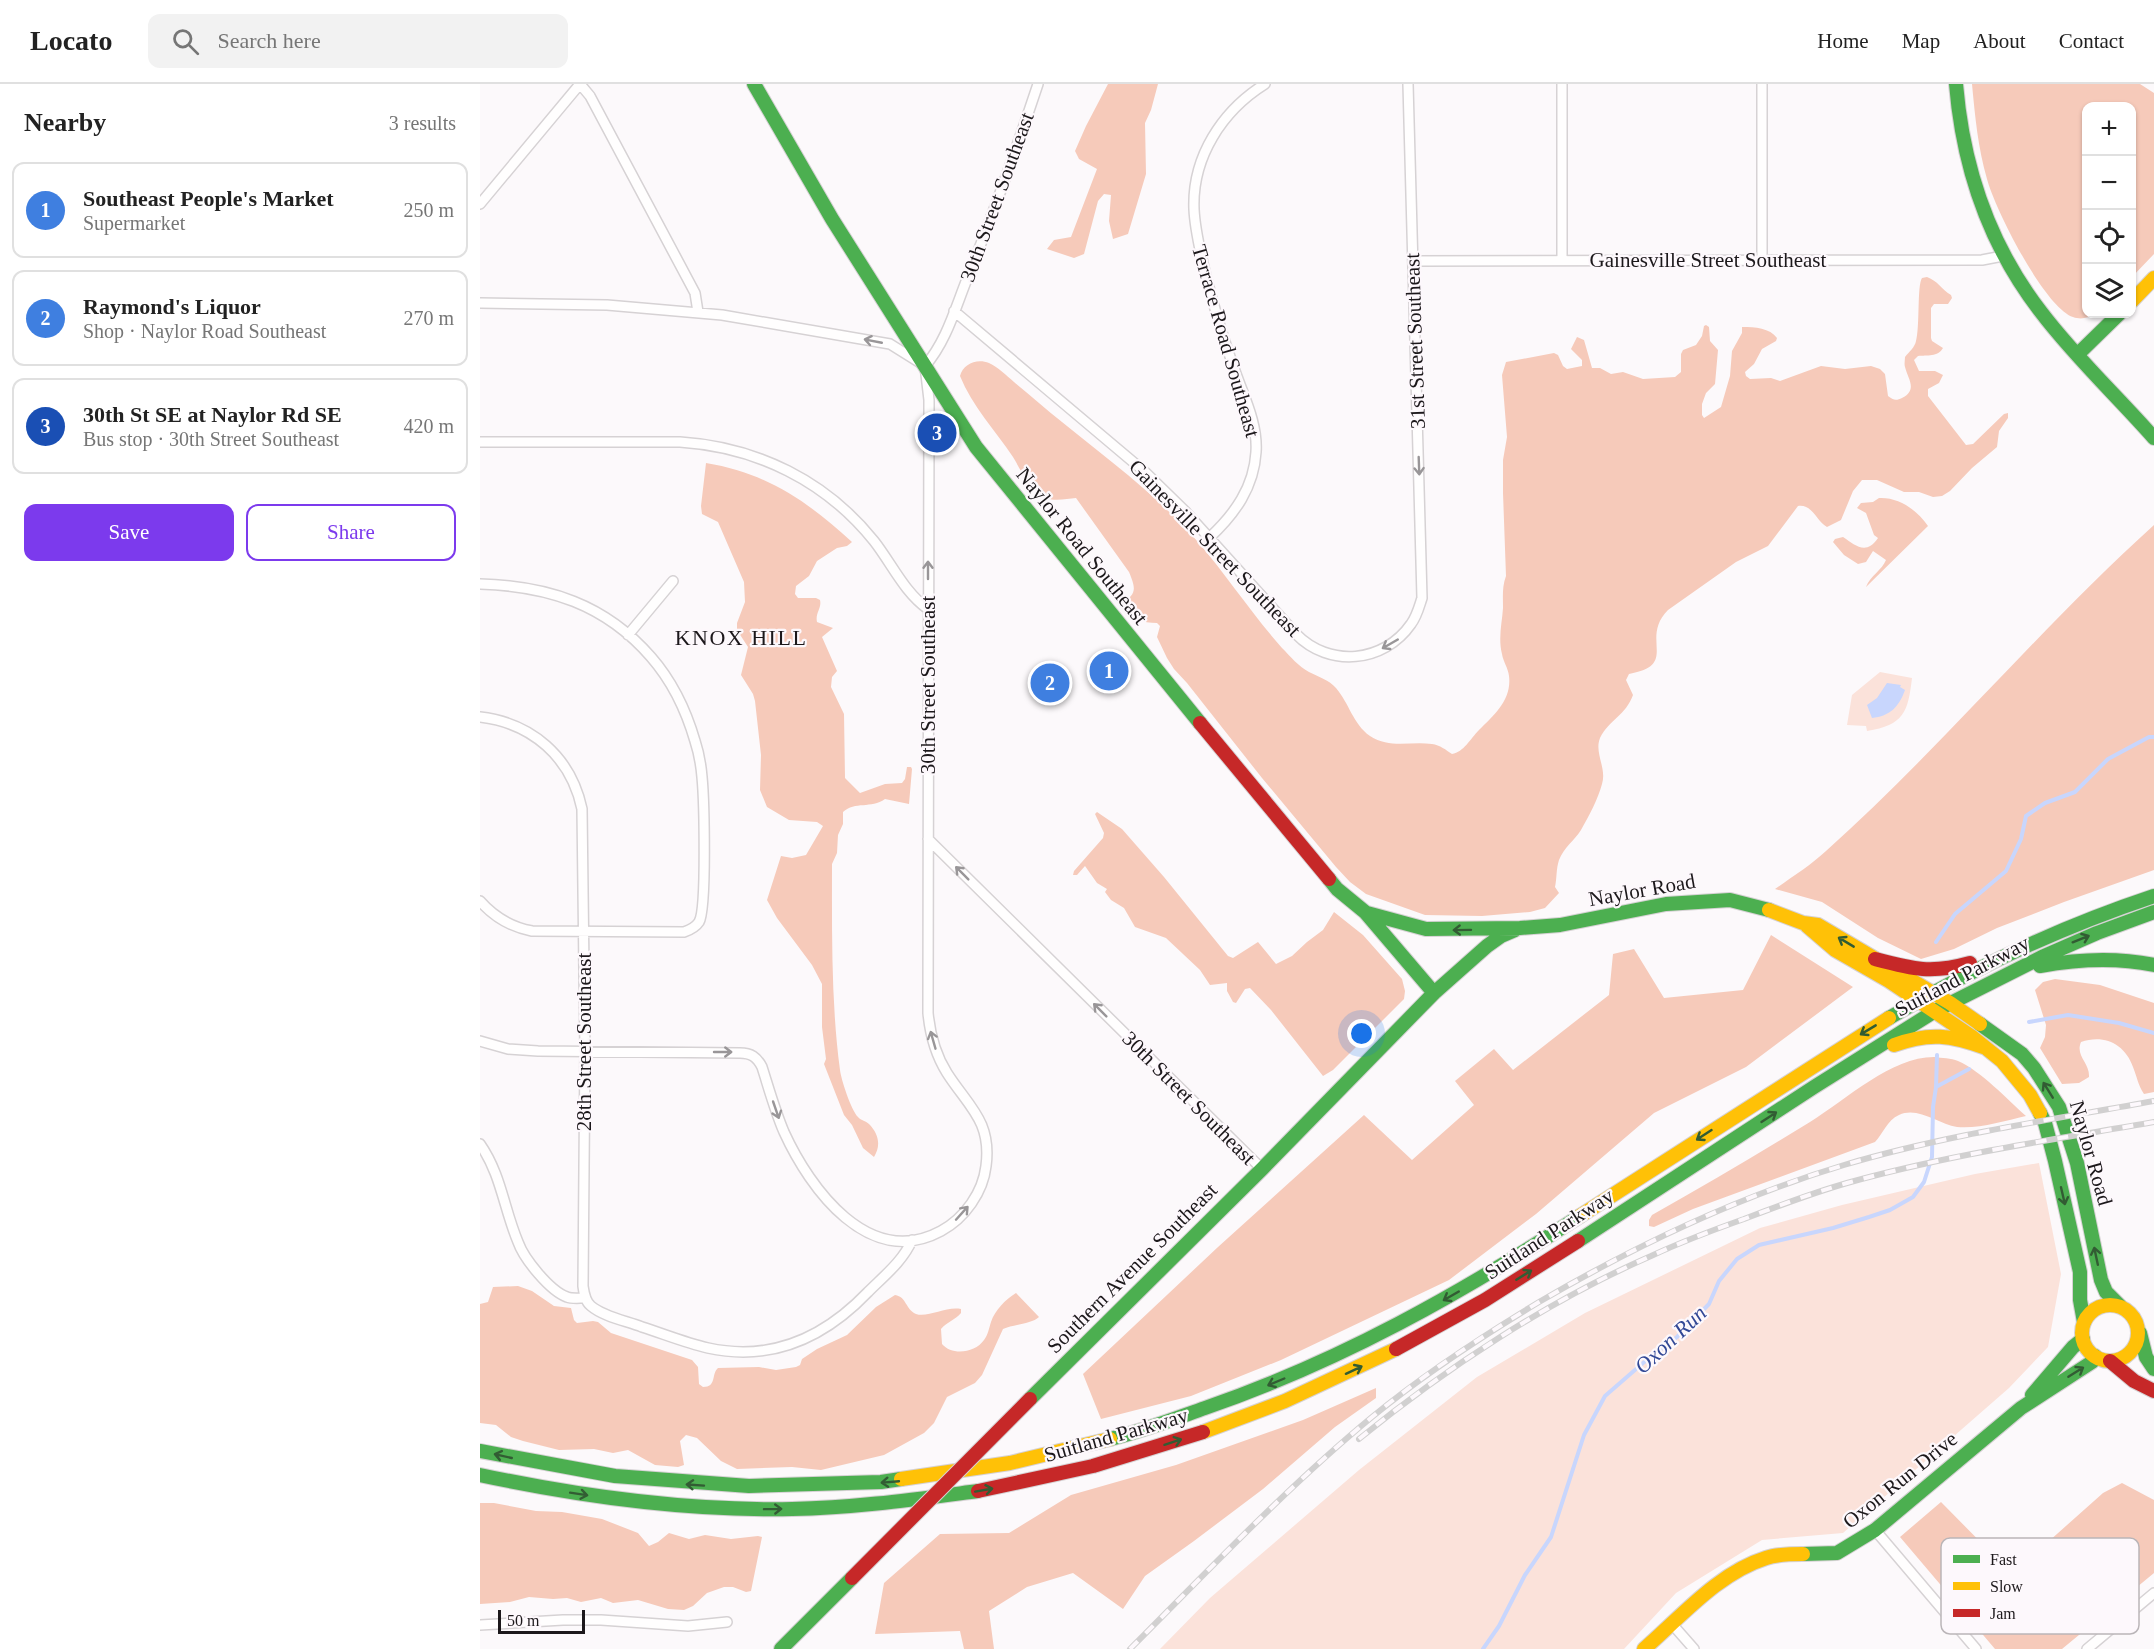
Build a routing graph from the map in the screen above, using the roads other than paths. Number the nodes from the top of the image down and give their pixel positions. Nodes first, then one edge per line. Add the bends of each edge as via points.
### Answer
1 (580, 84) edge
2 (754, 84) edge
3 (1038, 84) edge
4 (1265, 84) edge
5 (1408, 84) edge
6 (1562, 84) edge
7 (1762, 84) edge
8 (1956, 84) edge
9 (480, 204) edge
10 (2003, 256) junction
11 (1562, 260) junction
12 (1762, 260) junction
13 (1413, 261) junction
14 (2154, 278) edge
15 (2136, 297) edge
16 (480, 303) edge
17 (954, 311) junction
18 (698, 312) junction
19 (2115, 318) edge
20 (2078, 354) junction
21 (925, 366) junction
22 (2154, 438) edge
23 (480, 442) edge
24 (1209, 538) junction
25 (673, 581) dead end
26 (480, 584) edge
27 (1422, 598) joint
28 (928, 609) junction
29 (628, 635) junction
30 (480, 717) edge
31 (928, 839) junction
32 (2154, 896) edge
33 (480, 901) edge
34 (1365, 912) junction
35 (2154, 912) edge
36 (1803, 923) junction
37 (1520, 928) junction
38 (584, 932) junction
39 (2018, 949) junction
40 (1875, 959) junction
41 (2154, 965) edge
42 (2009, 972) junction
43 (1434, 993) junction
44 (1932, 993) junction
45 (1918, 1000) junction
46 (1950, 1003) junction
47 (1935, 1011) junction
48 (480, 1041) edge
49 (1986, 1048) junction
50 (585, 1051) junction
51 (1857, 1060) junction
52 (480, 1143) edge
53 (1262, 1169) junction
54 (912, 1240) junction
55 (585, 1298) junction
56 (2120, 1306) junction
57 (2084, 1322) junction
58 (2138, 1324) junction
59 (2083, 1339) junction
60 (2095, 1356) junction
61 (2110, 1361) junction
62 (2154, 1369) edge
63 (2154, 1391) edge
64 (2021, 1408) junction
65 (480, 1451) edge
66 (480, 1474) edge
67 (1875, 1530) junction
68 (2154, 1593) edge
69 (2139, 1606) edge
70 (1941, 1607) edge
71 (727, 1622) dead end
72 (1672, 1624) junction
73 (480, 1625) edge
74 (1964, 1634) edge
75 (2105, 1634) edge
76 (781, 1649) edge
77 (1644, 1649) edge
78 (1694, 1649) edge
79 (1977, 1649) edge
80 (2087, 1649) edge

1 - 9 street
1 - 18 street via 695,293
2 - 21 main road, Naylor Road Southeast via 813,189
3 - 17 street, 30th Street Southeast via 995,209
4 - 24 street, Terrace Road Southeast via 1239,103 1219,126 1196,183 1198,244 1223,338 1254,425 1256,445 1249,486 1230,516
5 - 13 street, 31st Street Southeast
6 - 11 street
7 - 12 street
8 - 10 main road via 1960,130 1972,181
10 - 12 street, Gainesville Street Southeast via 1982,260
10 - 20 main road via 2042,313
11 - 12 street, Gainesville Street Southeast
11 - 13 street, Gainesville Street Southeast
13 -> 27 street, 31st Street Southeast
14 - 15 main road
16 - 18 street via 585,304
17 - 21 street, 30th Street Southeast via 937,352
17 - 24 street, Gainesville Street Southeast via 1145,472
21 -> 18 street via 890,344
19 - 20 main road
20 - 22 main road
28 -> 21 street, 30th Street Southeast via 929,400
21 - 34 main road, Naylor Road Southeast via 955,416 1020,504 1303,850 1337,889
23 - 28 street via 680,442 710,445 762,459 800,477 835,501 874,541 909,592
27 -> 24 street, Gainesville Street Southeast via 1411,625 1391,645 1367,655 1335,656 1301,639
25 - 29 street
26 - 29 street via 523,586 558,595 591,609
28 - 31 street, 30th Street Southeast
29 - 38 street via 652,658 670,684 683,706 696,744 703,790 701,916 696,926 684,932
30 - 38 street, 28th Street Southeast via 514,724 532,733 558,756 572,777 584,820
53 -> 31 street, 30th Street Southeast
54 -> 31 street via 941,1231 964,1212 980,1190 987,1158 978,1114 943,1066 930,1033
32 - 39 main road, Suitland Parkway
33 - 38 street via 517,927 538,932
37 -> 34 main road, Naylor Road via 1426,929
34 - 43 main road, Naylor Road Southeast
42 -> 35 main road, Suitland Parkway
36 - 37 main road, Naylor Road via 1763,907 1713,900
40 -> 36 main road, Naylor Road via 1818,925
36 - 45 main road, Naylor Road via 1835,950
37 - 43 main road, Southern Avenue Southeast via 1487,946
38 - 50 street, 28th Street Southeast
39 - 40 main road via 1933,972
39 - 44 main road, Suitland Parkway
40 - 44 main road, Naylor Road
41 - 42 main road via 2088,958
42 - 46 main road, Suitland Parkway
43 - 53 main road, Southern Avenue Southeast
44 - 45 main road, Suitland Parkway
44 - 46 main road, Naylor Road
45 - 47 main road, Naylor Road
45 -> 65 main road, Suitland Parkway via 1420,1314 1248,1394 1146,1430 1036,1459 948,1475 813,1487 709,1485 610,1476
46 - 47 main road, Suitland Parkway
56 -> 46 main road, Naylor Road via 2106,1292 2101,1280 2077,1163 2058,1107 2022,1054
47 - 49 main road, Naylor Road
47 - 51 main road, Suitland Parkway
48 - 50 street via 508,1049
49 - 51 main road via 1957,1037 1932,1035
49 -> 57 main road, Naylor Road via 2025,1089 2044,1124 2080,1272
50 -> 54 street via 740,1053 754,1057 762,1067 792,1148 833,1206 872,1235
50 - 55 street, 28th Street Southeast
66 -> 51 main road, Suitland Parkway via 608,1499 696,1507 802,1509 926,1499 1049,1477 1146,1450 1268,1407 1420,1336 1521,1278
52 - 55 street via 498,1176 525,1256 562,1294
53 - 76 main road, Southern Avenue Southeast, bridge
54 - 55 street via 905,1255 841,1318 814,1335 775,1348 740,1352 705,1347 621,1320 591,1306
56 - 57 main road via 2096,1309
56 - 58 main road
57 - 59 main road
58 - 61 main road via 2134,1349 2119,1360
58 - 62 main road via 2145,1353
59 - 60 main road
59 - 64 main road, Oxon Run Drive
60 - 61 main road
64 -> 60 main road, Oxon Run Drive via 2092,1362
61 - 63 main road via 2134,1381
64 - 67 main road, Oxon Run Drive
67 - 70 street
67 - 72 main road, Oxon Run Drive via 1837,1553 1786,1554 1755,1562 1714,1587
68 - 69 street
71 - 73 street via 688,1626 563,1620
72 - 77 main road, Oxon Run Drive
72 - 78 street
74 - 79 street
75 - 80 street

